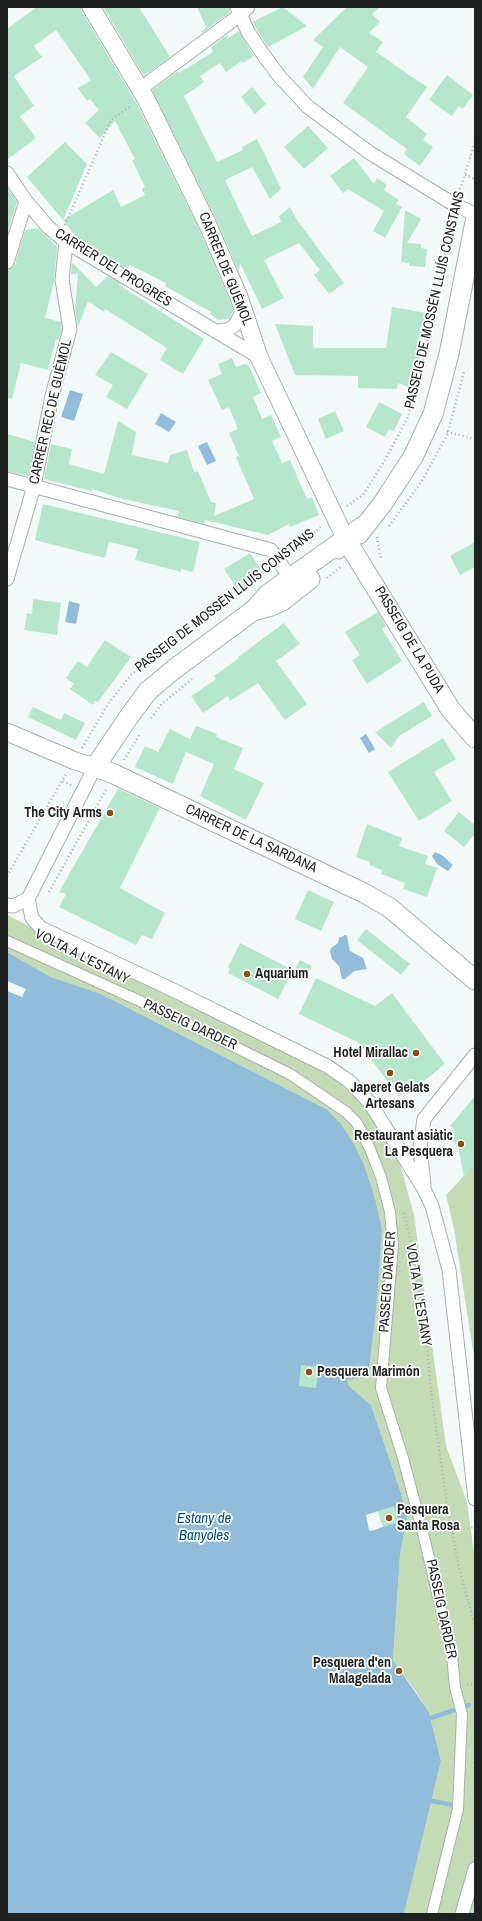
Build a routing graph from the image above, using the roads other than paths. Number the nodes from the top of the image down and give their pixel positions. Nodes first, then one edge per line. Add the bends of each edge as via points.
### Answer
1 (91, 7) edge
2 (242, 10) edge
3 (143, 94) junction
4 (7, 173) edge
5 (26, 201) junction
6 (475, 214) edge
7 (475, 222) edge
8 (66, 242) junction
9 (7, 262) edge
10 (243, 310) junction
11 (216, 331) junction
12 (258, 357) junction
13 (7, 478) edge
14 (34, 486) junction
15 (348, 542) junction
16 (288, 574) junction
17 (7, 579) edge
18 (261, 608) junction
19 (7, 732) edge
20 (475, 738) edge
21 (95, 767) junction
22 (28, 899) junction
23 (7, 906) edge
24 (7, 941) edge
25 (31, 952) joint
26 (475, 980) edge
27 (475, 1055) edge
28 (424, 1189) junction
29 (475, 1499) edge
30 (475, 1869) edge
31 (432, 1914) edge
32 (462, 1914) edge

1 - 3 street, CARRER DE GUÈMOL
2 - 3 street
2 - 6 street via 248,32 265,57 308,107 370,153 455,205
3 - 10 street, CARRER DE GUÈMOL via 207,223
4 - 5 street, CARRER DEL PROGRÉS
5 - 8 street, CARRER DEL PROGRÉS via 48,227
5 - 9 street
7 - 15 main road, PASSEIG DE MOSSÈN LLUÍS CONSTANS via 449,354 433,414 413,457 383,503
8 - 11 street, CARRER DEL PROGRÉS
8 - 14 street, CARRER REC DE GUÈMOL via 62,280 70,329 52,396
10 - 11 street via 235,325 228,330
10 - 12 street, CARRER DE GUÈMOL
11 - 12 street, CARRER DEL PROGRÉS
12 - 15 street, CARRER DE GUÈMOL
13 - 14 street
14 - 16 street via 261,546 271,550
14 - 17 street, CARRER REC DE GUÈMOL
15 - 16 main road, PASSEIG DE MOSSÈN LLUÍS CONSTANS
15 - 18 main road, PASSEIG DE MOSSÈN LLUÍS CONSTANS via 282,601
15 - 20 main road, PASSEIG DE LA PUDA via 451,710
16 - 18 main road, PASSEIG DE MOSSÈN LLUÍS CONSTANS via 268,594
18 - 21 main road, PASSEIG DE MOSSÈN LLUÍS CONSTANS via 173,670 148,691
19 - 21 street, CARRER DE LA SARDANA via 74,761
21 - 22 street, PASSEIG DE MOSSÈN LLUÍS CONSTANS
21 - 26 main road, CARRER DE LA SARDANA via 364,893 390,908
22 - 23 street
22 - 28 street, PASSEIG DARDER via 32,918 42,928 320,1062 349,1081 370,1103
24 - 25 street, VOLTA A L'ESTANY
25 - 31 street, PASSEIG DARDER via 162,1010 290,1074 346,1112 357,1123 370,1150 381,1177 390,1212 393,1245 381,1388 424,1537 452,1655 456,1692 462,1714 458,1809
27 - 28 street via 424,1120 420,1147
28 - 29 street, PASSEIG DARDER via 432,1206 449,1270
30 - 32 street

